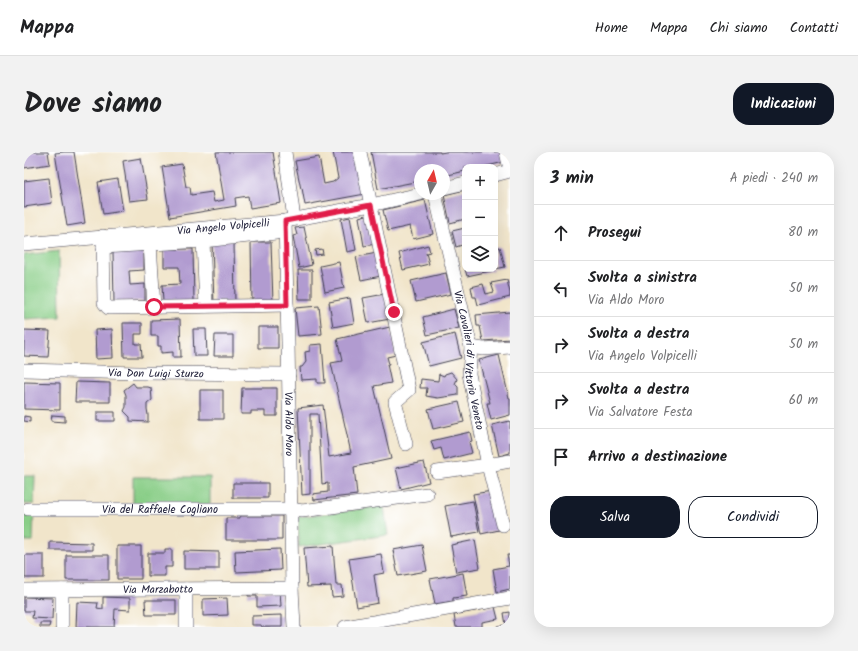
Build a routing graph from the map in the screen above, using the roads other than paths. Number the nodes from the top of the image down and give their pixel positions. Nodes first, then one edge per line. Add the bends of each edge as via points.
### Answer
1 (285, 152) edge
2 (360, 152) edge
3 (506, 152) edge
4 (510, 170) edge
5 (498, 174) edge
6 (462, 184) edge
7 (450, 187) edge
8 (414, 195) edge
9 (436, 200) edge
10 (371, 205) junction
11 (289, 220) junction
12 (276, 233) dead end
13 (202, 241) junction
14 (103, 242) junction
15 (24, 244) edge
16 (150, 244) junction
17 (287, 305) junction
18 (206, 306) junction
19 (154, 307) junction
20 (471, 347) junction
21 (510, 347) edge
22 (24, 370) edge
23 (289, 374) junction
24 (406, 444) dead end
25 (510, 461) edge
26 (488, 465) junction
27 (437, 472) dead end
28 (427, 494) dead end
29 (28, 509) dead end
30 (291, 509) junction
31 (503, 525) dead end
32 (292, 588) junction
33 (186, 589) junction
34 (24, 590) edge
35 (62, 590) junction
36 (510, 598) edge
37 (62, 627) edge
38 (186, 627) edge
39 (294, 627) edge
40 (345, 627) edge

1 - 11 street, Via Aldo Moro
2 - 10 street
3 - 4 street
4 - 5 street
6 - 7 street
8 - 10 street, Via Angelo Volpicelli
9 - 20 street, Via Cavalieri di Vittorio Veneto
10 - 11 street, Via Angelo Volpicelli
10 - 24 street via 408,383 409,390 395,402
11 - 14 street, Via Angelo Volpicelli
11 - 17 street, Via Aldo Moro
12 - 13 street
13 - 16 street
13 - 18 street
14 - 15 street, Via Angelo Volpicelli
14 - 16 street
14 - 19 street via 104,303 108,308
16 - 19 street
17 - 18 street
17 - 23 street, Via Aldo Moro
18 - 19 street
20 - 21 street via 483,350
20 - 26 street, Via Cavalieri di Vittorio Veneto via 469,374
22 - 23 street, Via Don Luigi Sturzo
23 - 30 street, Via Aldo Moro
25 - 26 street
26 - 27 street
26 - 31 street, Via Cavalieri di Vittorio Veneto
28 - 30 street, Via del Raffaele Cogliano via 302,511
29 - 30 street, Via del Raffaele Cogliano
30 - 32 street, Via Aldo Moro
32 - 33 street, Via Marzabotto
32 - 39 street, Via Aldo Moro
33 - 35 street, Via Marzabotto
33 - 38 street
34 - 35 street, Via Marzabotto
35 - 37 street
36 - 40 street

